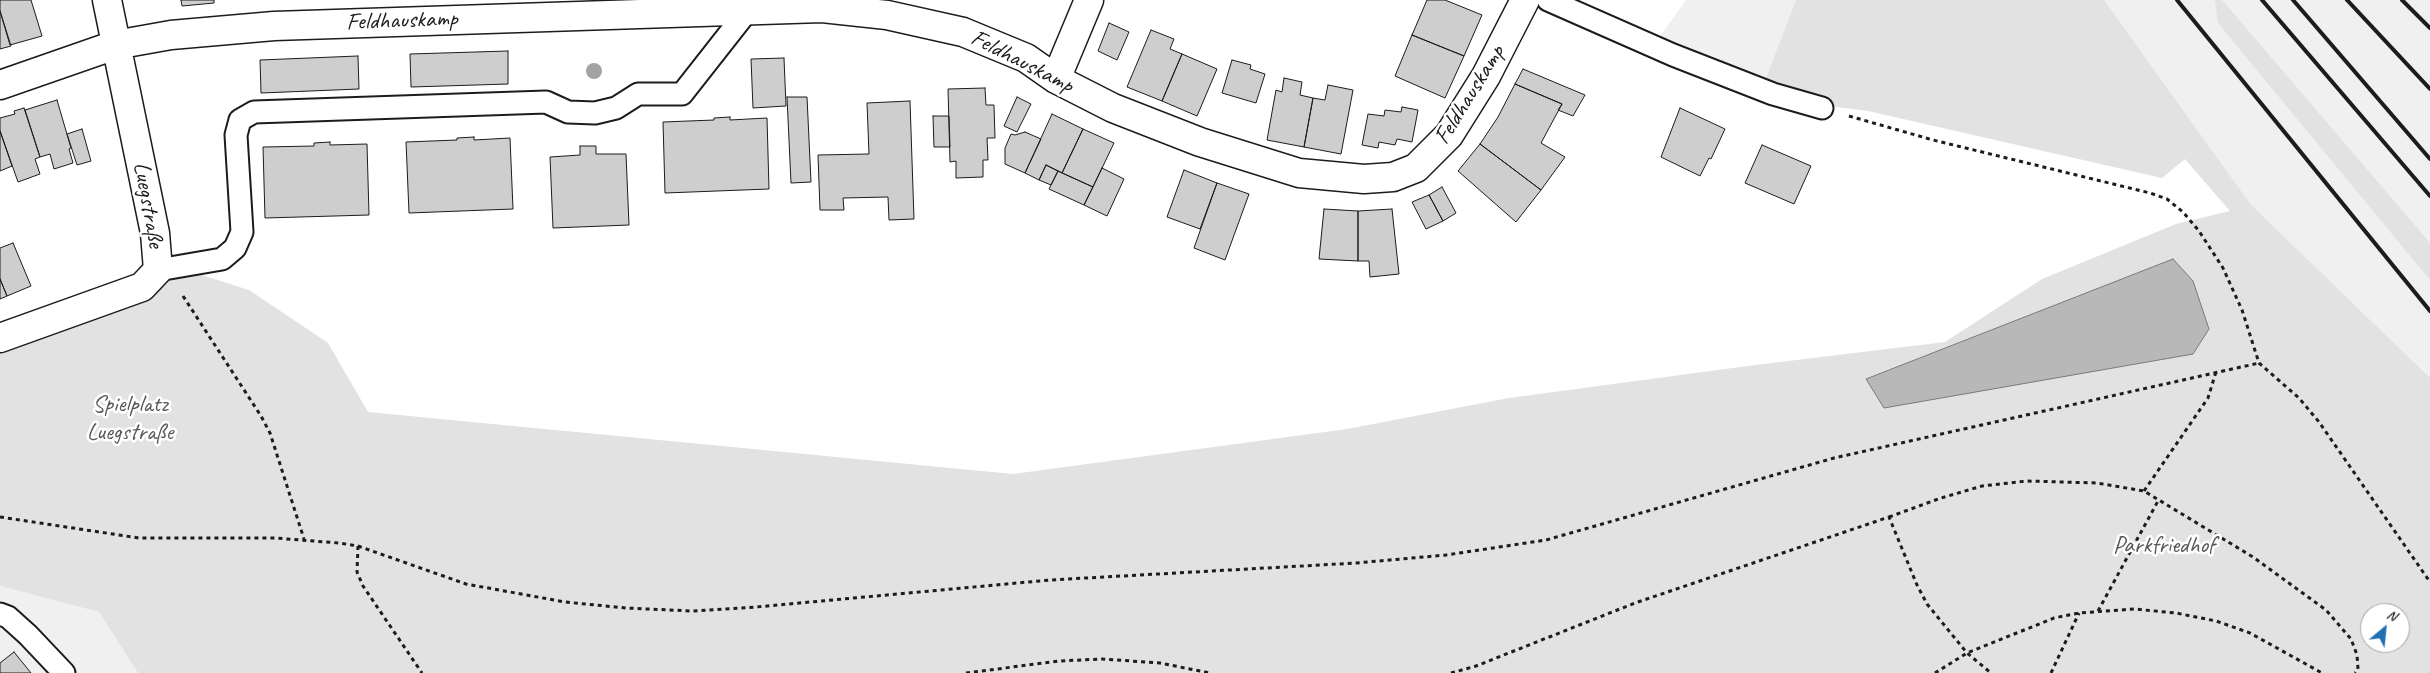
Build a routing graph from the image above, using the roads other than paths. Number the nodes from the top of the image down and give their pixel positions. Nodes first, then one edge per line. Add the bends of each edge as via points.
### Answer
1 (106, 0) edge
2 (1089, 0) edge
3 (1525, 0) edge
4 (1548, 0) edge
5 (748, 10) junction
6 (115, 45) junction
7 (1056, 79) junction
8 (0, 85) edge
9 (1822, 108) road end
10 (158, 270) junction
11 (0, 338) edge
12 (0, 614) edge
13 (64, 673) edge

1 - 6 street, Luegstraße
2 - 7 street
3 - 7 street, Feldhauskamp via 1486,76 1449,135 1416,168 1393,177 1364,179 1299,173 1200,142 1113,108
4 - 9 lane via 1682,59 1773,94
5 - 6 street, Feldhauskamp via 274,26 171,35
5 - 7 street, Feldhauskamp via 822,8 887,15 963,32 1026,58
5 - 10 lane via 682,94 638,94 616,108 595,113 568,112 546,102 254,112 240,120 236,135 242,232 235,248 222,259
6 - 8 street, Feldhauskamp
6 - 10 street, Luegstraße via 155,233
10 - 11 street, Luegstraße via 142,287
12 - 13 lane via 28,635

